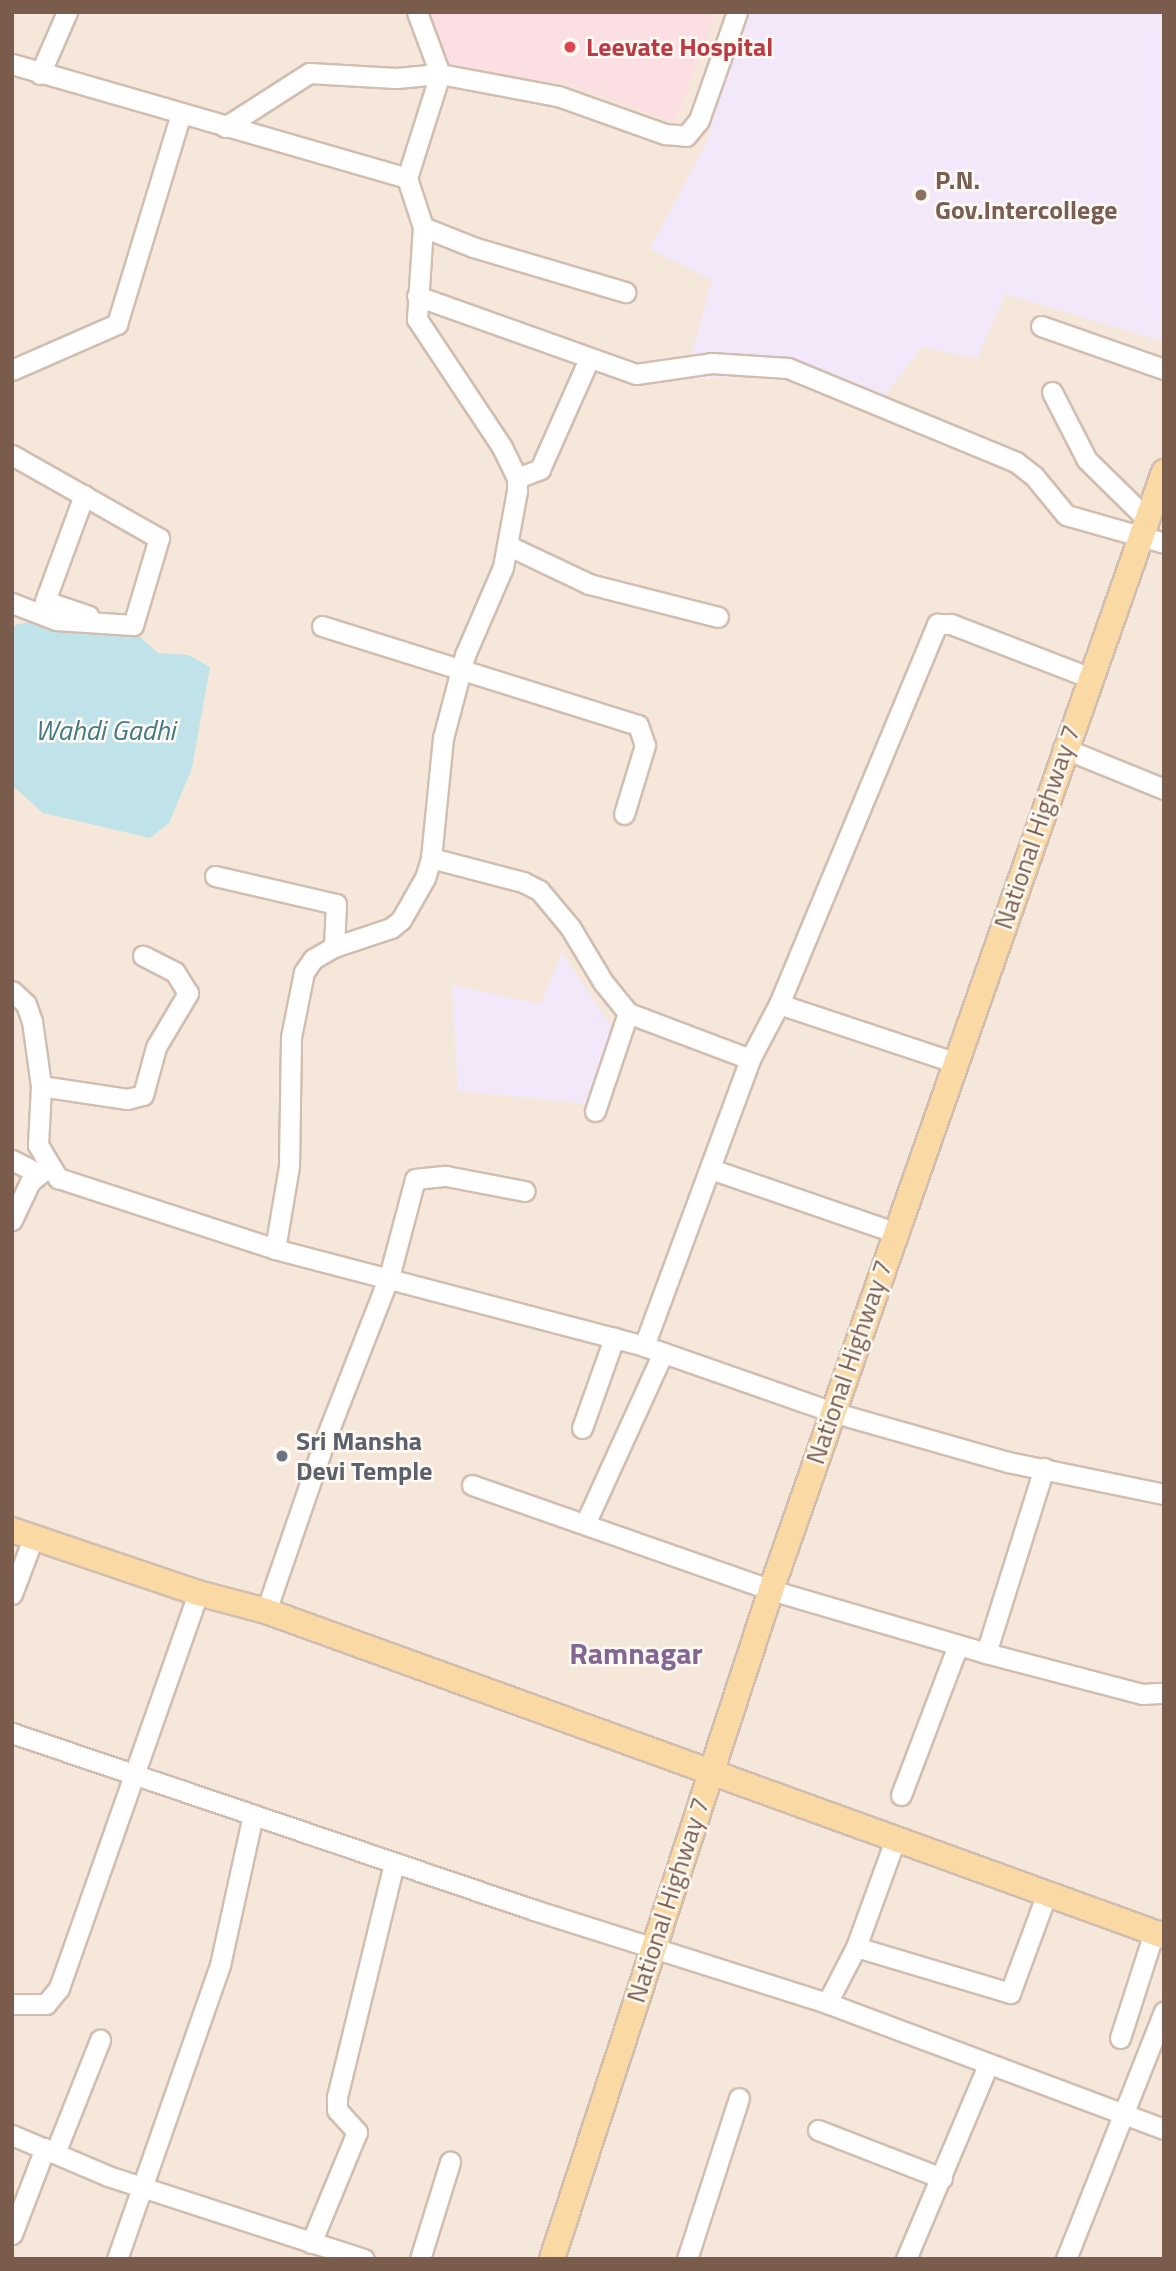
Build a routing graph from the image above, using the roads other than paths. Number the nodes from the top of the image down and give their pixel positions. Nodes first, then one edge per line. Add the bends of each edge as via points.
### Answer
1 (67, 12) edge
2 (417, 12) edge
3 (737, 12) edge
4 (12, 64) edge
5 (40, 74) junction
6 (440, 74) junction
7 (181, 114) junction
8 (225, 127) junction
9 (407, 178) junction
10 (423, 227) junction
11 (625, 292) dead end
12 (417, 296) junction
13 (1041, 326) dead end
14 (589, 359) junction
15 (1164, 369) edge
16 (12, 370) edge
17 (1052, 392) dead end
18 (12, 455) edge
19 (1164, 472) edge
20 (517, 478) junction
21 (84, 495) junction
22 (1151, 533) edge
23 (509, 546) junction
24 (12, 603) edge
25 (718, 617) dead end
26 (112, 624) junction
27 (322, 626) dead end
28 (461, 672) junction
29 (1088, 677) junction
30 (1063, 748) junction
31 (1164, 789) edge
32 (624, 814) dead end
33 (431, 858) junction
34 (215, 876) dead end
35 (334, 947) junction
36 (143, 956) dead end
37 (12, 991) edge
38 (779, 1004) junction
39 (628, 1013) junction
40 (750, 1059) junction
41 (953, 1062) junction
42 (41, 1086) junction
43 (595, 1111) dead end
44 (12, 1160) edge
45 (711, 1169) junction
46 (44, 1170) junction
47 (525, 1191) dead end
48 (12, 1220) edge
49 (894, 1232) junction
50 (275, 1249) junction
51 (389, 1277) junction
52 (614, 1338) junction
53 (643, 1346) junction
54 (663, 1353) junction
55 (832, 1412) junction
56 (582, 1428) dead end
57 (1044, 1468) junction
58 (471, 1485) dead end
59 (1164, 1494) edge
60 (586, 1524) junction
61 (22, 1534) edge
62 (771, 1590) junction
63 (198, 1593) junction
64 (12, 1594) edge
65 (266, 1611) junction
66 (958, 1645) junction
67 (986, 1653) junction
68 (1164, 1693) edge
69 (12, 1733) edge
70 (711, 1768) junction
71 (136, 1774) junction
72 (901, 1795) dead end
73 (253, 1815) junction
74 (896, 1837) junction
75 (394, 1863) junction
76 (1047, 1893) junction
77 (1159, 1934) edge
78 (653, 1947) junction
79 (856, 1947) junction
80 (827, 2003) junction
81 (12, 2004) edge
82 (1164, 2012) edge
83 (1120, 2038) dead end
84 (100, 2040) dead end
85 (988, 2065) junction
86 (739, 2098) dead end
87 (1123, 2116) junction
88 (1164, 2129) edge
89 (818, 2130) dead end
90 (12, 2135) edge
91 (50, 2150) junction
92 (450, 2162) dead end
93 (942, 2178) junction
94 (140, 2186) junction
95 (12, 2234) edge
96 (311, 2243) junction
97 (117, 2259) edge
98 (364, 2259) edge
99 (420, 2259) edge
100 (552, 2259) edge
101 (687, 2259) edge
102 (906, 2259) edge
103 (1066, 2259) edge

1 - 5 street
2 - 6 street
3 - 6 street via 699,120 686,136 665,134 558,96
4 - 5 street
5 - 7 street
6 - 8 street via 396,78 309,73
6 - 9 street
7 - 8 street
7 - 16 street via 117,324
8 - 9 street
9 - 10 street
10 - 11 street
10 - 12 street
12 - 14 street
12 - 20 street via 419,327 502,447
13 - 15 street
14 - 20 street via 540,469
14 - 22 street via 647,376 711,363 788,368 1016,462 1066,515
17 - 22 street via 1087,460
18 - 21 street
19 - 22 main road, National Highway 7
20 - 23 street
21 - 26 street via 44,601
21 - 26 street via 159,538 133,625
22 - 29 main road, National Highway 7
23 - 25 street via 589,584
23 - 28 street
24 - 26 street via 56,620
27 - 28 street
28 - 32 street via 638,725 645,745
28 - 33 street via 439,760
29 - 30 main road, National Highway 7
29 - 38 street via 951,624 937,624
30 - 31 street
30 - 41 main road, National Highway 7
33 - 35 street via 401,920 391,928
33 - 39 street via 538,890 570,927
34 - 35 street via 330,900 337,912
35 - 50 street via 313,959 299,993 291,1037 289,1166
36 - 42 street via 175,972 188,993 156,1047 143,1095 127,1099
37 - 42 street via 26,1004 32,1021
38 - 40 street
38 - 41 street
39 - 40 street
39 - 43 street
40 - 45 street
41 - 49 main road, National Highway 7
42 - 46 street via 38,1144
44 - 46 street
45 - 49 street
45 - 53 street
46 - 48 street
46 - 50 street via 64,1181
47 - 51 street via 446,1176 426,1174 415,1179
49 - 55 main road, National Highway 7
50 - 51 street
51 - 52 street
51 - 65 street via 323,1445
52 - 53 street
52 - 56 street
53 - 54 street
54 - 55 street
54 - 60 street
55 - 57 street via 1007,1462
55 - 62 main road, National Highway 7
57 - 59 street
57 - 67 street
58 - 60 street
60 - 62 street
61 - 63 main road
61 - 64 street
62 - 66 street
62 - 70 main road, National Highway 7
63 - 65 main road
63 - 71 street
65 - 70 main road
66 - 67 street
66 - 72 street
67 - 68 street via 1142,1694
69 - 71 street
70 - 74 main road
70 - 78 main road, National Highway 7
71 - 73 street
71 - 81 street via 59,1988 46,2004
73 - 75 street
73 - 94 street via 220,1965
74 - 76 main road
74 - 79 street
75 - 78 street
75 - 96 street via 337,2097 337,2110 357,2132
76 - 77 main road
76 - 79 street via 1010,1993
77 - 83 street
78 - 80 street
78 - 100 main road, National Highway 7
79 - 80 street
80 - 85 street
82 - 87 street
84 - 91 street
85 - 87 street
85 - 93 street
86 - 101 street
87 - 88 street
87 - 103 street
89 - 93 street
90 - 91 street
91 - 94 street
91 - 95 street
92 - 99 street
93 - 102 street
94 - 96 street
94 - 97 street
96 - 98 street

